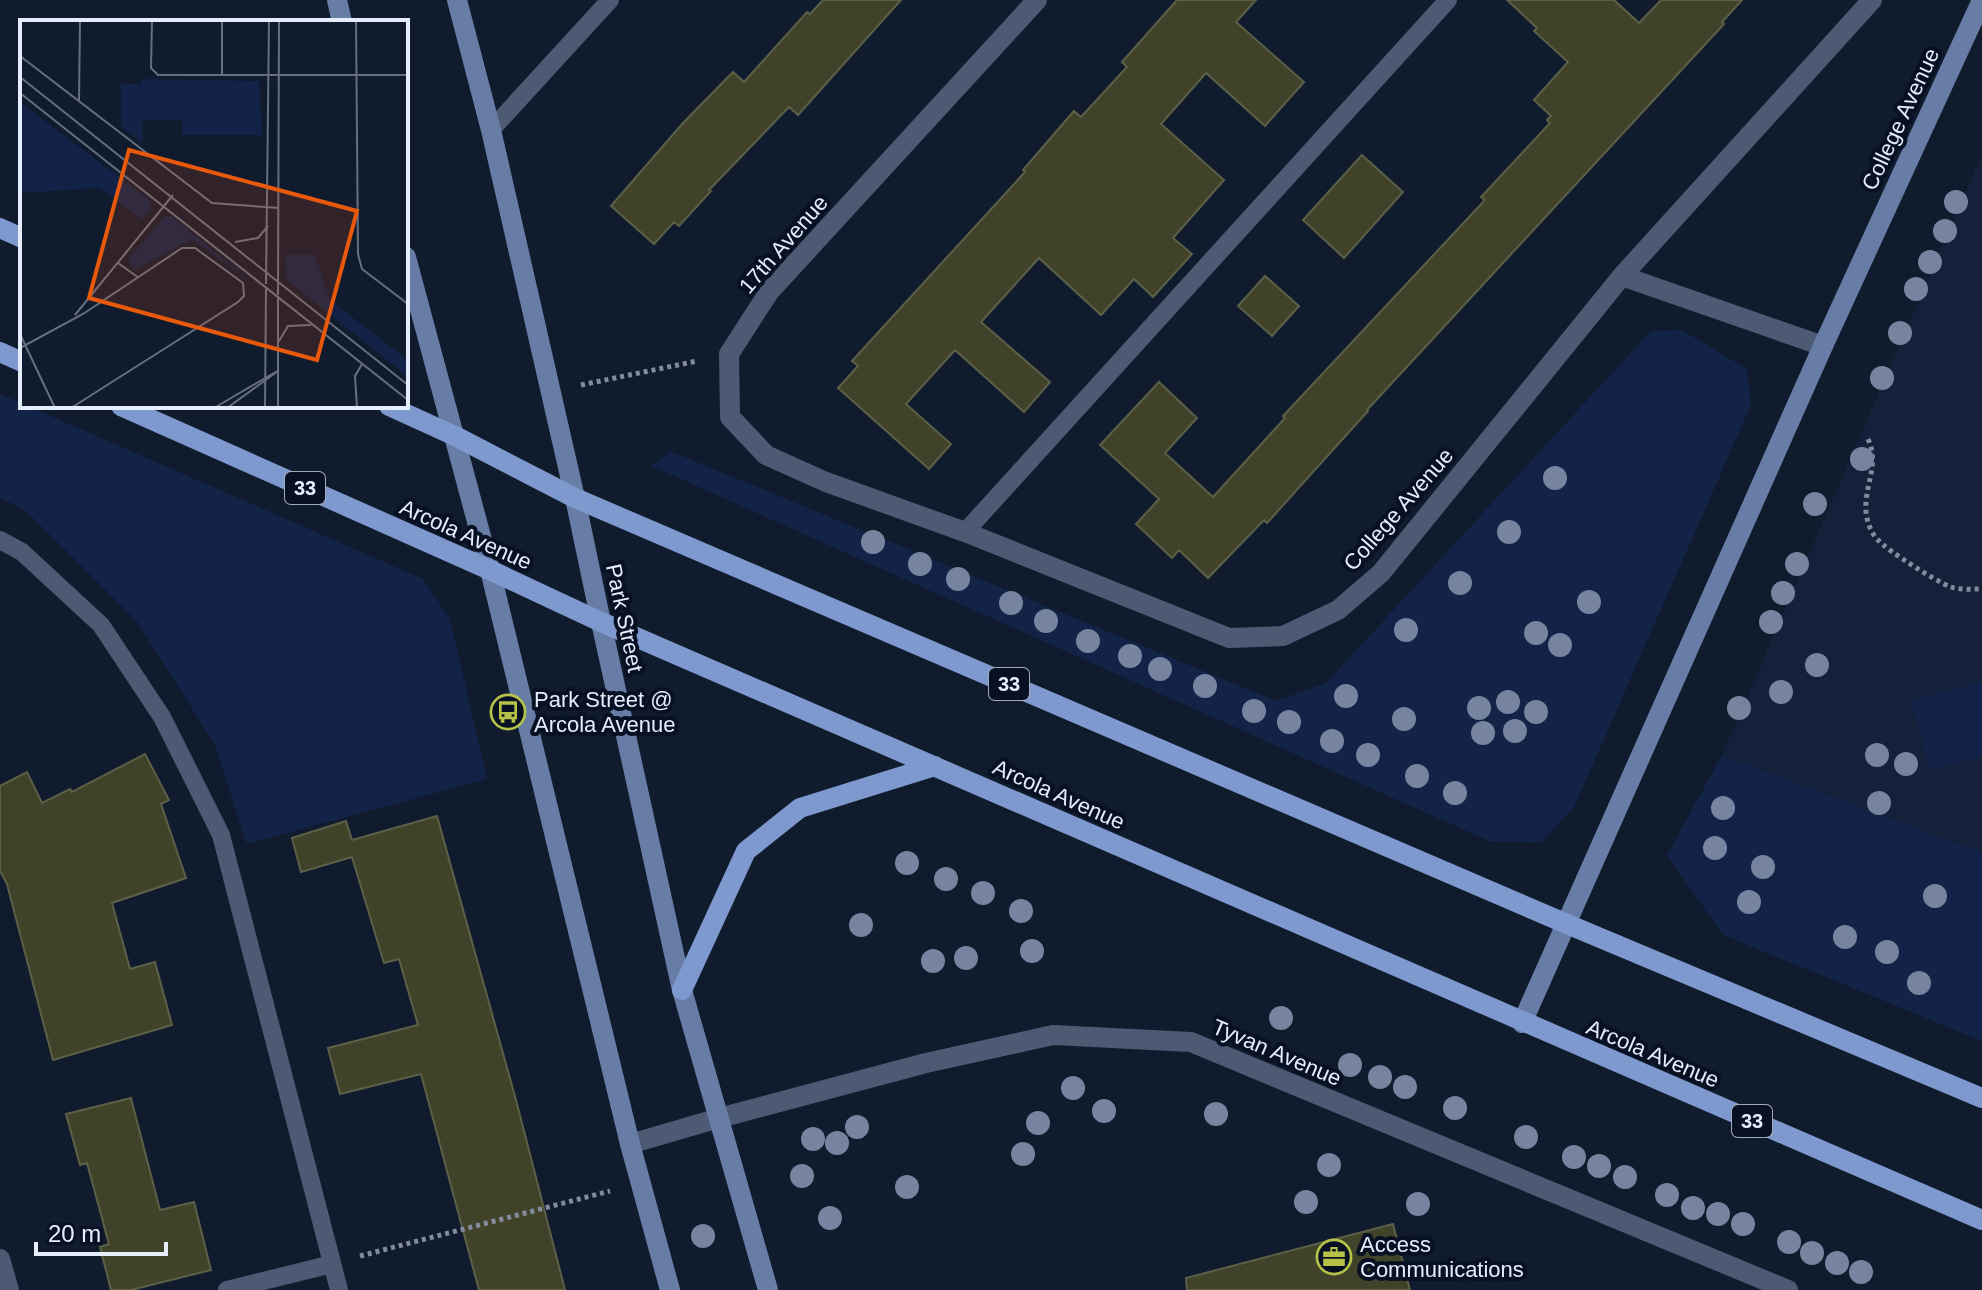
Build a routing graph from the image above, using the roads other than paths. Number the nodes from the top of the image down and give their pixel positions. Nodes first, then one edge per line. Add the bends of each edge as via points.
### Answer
1 (337, 0) edge
2 (457, 0) edge
3 (610, 0) edge
4 (1037, 0) edge
5 (1448, 0) edge
6 (1872, 0) edge
7 (1982, 0) edge
8 (342, 20) edge
9 (491, 130) junction
10 (0, 228) edge
11 (20, 237) edge
12 (408, 264) edge
13 (1622, 276) junction
14 (1823, 346) junction
15 (0, 352) edge
16 (20, 361) edge
17 (126, 408) edge
18 (393, 408) edge
19 (455, 436) junction
20 (575, 498) junction
21 (965, 532) junction
22 (0, 540) edge
23 (490, 570) junction
24 (601, 622) junction
25 (935, 766) junction
26 (1567, 924) junction
27 (682, 990) junction
28 (1522, 1023) junction
29 (1982, 1098) edge
30 (719, 1118) junction
31 (630, 1144) junction
32 (1982, 1220) edge
33 (0, 1259) edge
34 (332, 1264) junction
35 (9, 1290) edge
36 (227, 1290) edge
37 (339, 1290) edge
38 (670, 1290) edge
39 (768, 1290) edge
40 (1788, 1290) edge

1 - 8 street
2 - 9 street, Park Street
3 - 9 lane
4 - 21 street, 17th Avenue via 769,292 729,354 730,417 766,455
5 - 21 lane
6 - 13 street, College Avenue
7 - 14 street, College Avenue
9 - 20 street, Park Street
10 - 11 main road
12 - 19 street
13 - 14 street
13 - 21 street, College Avenue via 1381,573 1338,610 1283,636 1229,638
14 - 26 street, College Avenue
15 - 16 main road
17 - 23 main road, Arcola Avenue / 33
18 - 19 main road, 33
19 - 20 main road, 33
19 - 23 street
20 - 24 street, Park Street
20 - 26 main road, 33
22 - 34 lane via 22,552 101,625 162,717 221,835
23 - 24 main road, Arcola Avenue / 33
23 - 31 street
24 - 25 main road, Arcola Avenue / 33
24 - 27 street, Park Street
25 - 27 main road via 800,808 746,851
25 - 28 main road, Arcola Avenue / 33
26 - 28 street, College Avenue
26 - 29 main road, 33
27 - 30 street, Park Street
28 - 32 main road, Arcola Avenue / 33
30 - 31 street, Tyvan Avenue
30 - 39 street, Park Street
30 - 40 street, Tyvan Avenue via 1053,1035 1191,1042
31 - 38 street
33 - 35 street
34 - 36 lane
34 - 37 lane

